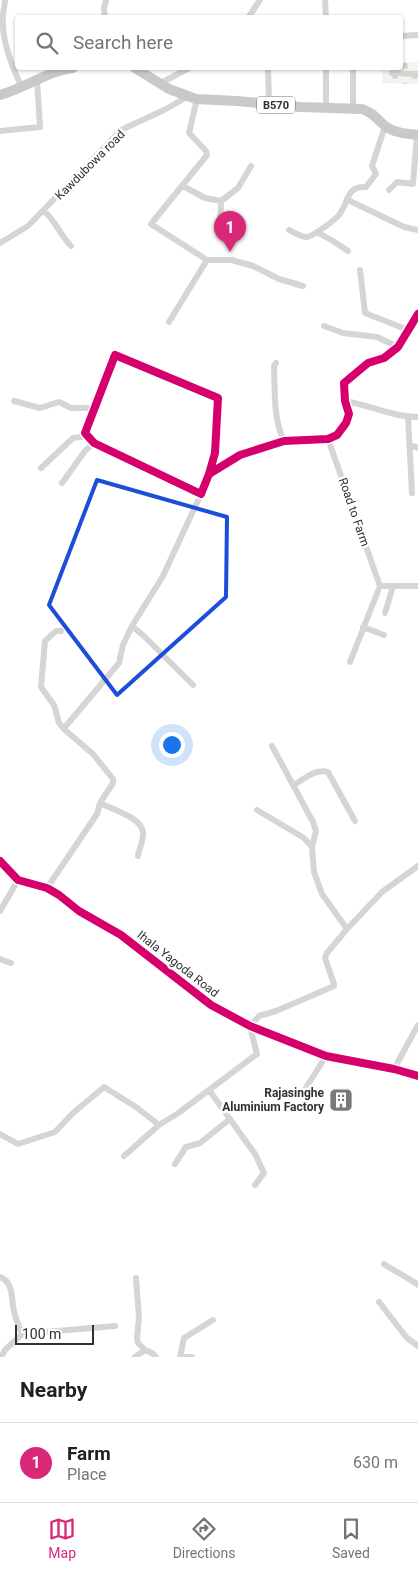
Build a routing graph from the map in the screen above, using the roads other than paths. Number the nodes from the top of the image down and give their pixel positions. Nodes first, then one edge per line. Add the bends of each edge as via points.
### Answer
1 (6, 0) edge
2 (106, 0) edge
3 (260, 0) edge
4 (325, 0) edge
5 (105, 15) edge
6 (250, 15) edge
7 (326, 15) edge
8 (418, 35) edge
9 (403, 36) edge
10 (64, 70) edge
11 (137, 70) edge
12 (185, 70) edge
13 (268, 70) edge
14 (326, 70) edge
15 (353, 70) edge
16 (392, 73) dead end
17 (418, 74) edge
18 (38, 80) junction
19 (158, 84) junction
20 (22, 88) junction
21 (0, 95) edge
22 (192, 98) junction
23 (269, 104) junction
24 (326, 108) junction
25 (354, 108) junction
26 (385, 126) junction
27 (0, 131) edge
28 (418, 135) edge
29 (251, 166) dead end
30 (183, 186) junction
31 (389, 190) dead end
32 (221, 201) junction
33 (350, 202) dead end
34 (44, 211) junction
35 (289, 230) dead end
36 (418, 230) edge
37 (317, 232) junction
38 (220, 234) dead end
39 (0, 243) edge
40 (71, 246) dead end
41 (348, 251) dead end
42 (207, 260) junction
43 (360, 270) dead end
44 (303, 286) dead end
45 (418, 314) edge
46 (169, 322) dead end
47 (324, 326) dead end
48 (408, 330) junction
49 (398, 347) junction
50 (276, 363) dead end
51 (14, 401) dead end
52 (345, 401) junction
53 (93, 410) junction
54 (408, 417) junction
55 (418, 417) edge
56 (87, 436) junction
57 (328, 439) junction
58 (284, 441) junction
59 (94, 443) junction
60 (410, 446) junction
61 (418, 448) edge
62 (42, 468) dead end
63 (209, 474) junction
64 (62, 483) dead end
65 (412, 493) dead end
66 (201, 494) junction
67 (380, 586) junction
68 (394, 586) junction
69 (418, 586) edge
70 (385, 613) dead end
71 (132, 626) junction
72 (363, 626) junction
73 (61, 631) dead end
74 (384, 635) dead end
75 (350, 662) dead end
76 (192, 685) dead end
77 (65, 730) junction
78 (272, 746) dead end
79 (294, 785) junction
80 (100, 803) junction
81 (258, 810) dead end
82 (355, 821) dead end
83 (312, 847) junction
84 (138, 856) dead end
85 (0, 861) edge
86 (418, 866) edge
87 (18, 880) junction
88 (47, 888) junction
89 (0, 911) edge
90 (347, 929) junction
91 (0, 959) edge
92 (11, 963) dead end
93 (418, 1025) edge
94 (250, 1026) junction
95 (326, 1056) junction
96 (394, 1068) junction
97 (417, 1074) edge
98 (209, 1090) junction
99 (302, 1094) dead end
100 (230, 1120) junction
101 (159, 1124) junction
102 (0, 1134) edge
103 (124, 1156) dead end
104 (175, 1164) dead end
105 (255, 1185) dead end
106 (384, 1264) dead end
107 (0, 1276) edge
108 (136, 1278) dead end
109 (418, 1285) edge
110 (379, 1302) dead end
111 (213, 1320) dead end
112 (115, 1326) dead end
113 (22, 1334) junction
114 (418, 1346) edge
115 (145, 1350) junction
116 (1, 1357) edge
117 (135, 1357) edge
118 (156, 1357) edge
119 (180, 1357) edge
120 (185, 1357) edge
121 (192, 1357) edge

1 - 20 street via 3,30
2 - 5 street
3 - 6 street
4 - 7 street
8 - 9 street
10 - 18 main road
11 - 19 main road, B570
12 - 19 street
13 - 23 street
14 - 24 street
15 - 25 street
16 - 17 street
18 - 20 main road
18 - 27 street via 40,127
19 - 22 main road, B570
20 - 21 main road
22 - 23 main road, B570
22 - 30 street via 189,133 206,151 206,156
22 - 34 street, Kawdubowa road via 122,130
23 - 24 main road, B570
24 - 25 main road, B570
25 - 26 main road, B570 via 369,111
26 - 28 main road, B570 via 392,131
26 - 37 street via 369,167 376,174 366,187 352,191 339,215
28 - 31 street via 413,184 398,182
29 - 32 street via 238,188
30 - 32 street via 205,198
30 - 42 street via 151,224
32 - 38 street
33 - 36 street via 404,227
34 - 39 street, Kawdubowa road via 28,226
34 - 40 street
35 - 37 street via 302,237
37 - 41 street
42 - 44 street via 232,260
42 - 46 street
43 - 48 street via 365,313
45 - 48 street
47 - 49 street via 377,338
48 - 49 street
49 - 52 street via 384,358 368,363 344,384
50 - 58 street via 275,395
51 - 53 street via 40,408 59,402 71,408
52 - 54 street
52 - 57 street via 349,414 346,423 337,435
53 - 56 street via 85,433
53 - 63 street via 114,355 218,398 215,453
54 - 55 street
54 - 60 street
56 - 59 street
56 - 62 street via 74,438
57 - 58 street
57 - 67 street, Road to Farm
58 - 63 street via 240,455
59 - 64 street
59 - 66 street
60 - 61 street
60 - 65 street
63 - 66 street
66 - 71 street via 163,576
67 - 68 street
67 - 72 street
68 - 69 street
68 - 70 street
71 - 76 street
71 - 77 street via 122,645 119,663
72 - 74 street
72 - 75 street
73 - 77 street via 45,640 41,687 54,705 59,723
77 - 80 street via 92,754 112,779 112,787
78 - 79 street
79 - 82 street via 322,770 328,772
79 - 83 street via 314,822 316,831
80 - 84 street via 139,823 143,832
80 - 88 street via 97,814
81 - 83 street via 304,838
83 - 90 street via 314,872 322,894
85 - 87 street
86 - 90 street via 382,892
87 - 88 street
87 - 89 street
88 - 94 street, Ihala Yagoda Road via 121,935 211,1005
90 - 94 street via 325,958 334,986 259,1016
91 - 92 street
93 - 96 street
94 - 95 street, Ihala Yagoda Road
94 - 98 street via 257,1054
95 - 96 street, Ihala Yagoda Road
95 - 99 street
96 - 97 street, Ihala Yagoda Road
98 - 100 street
98 - 101 street
100 - 104 street via 200,1143 186,1147
100 - 105 street via 255,1154 264,1173
101 - 102 street via 104,1087 55,1132 18,1144
101 - 103 street
106 - 109 street
107 - 113 street via 11,1288
108 - 115 street via 137,1338
110 - 114 street via 407,1338
111 - 119 street via 184,1338
112 - 113 street
113 - 116 street
115 - 117 street
115 - 118 street
120 - 121 street

